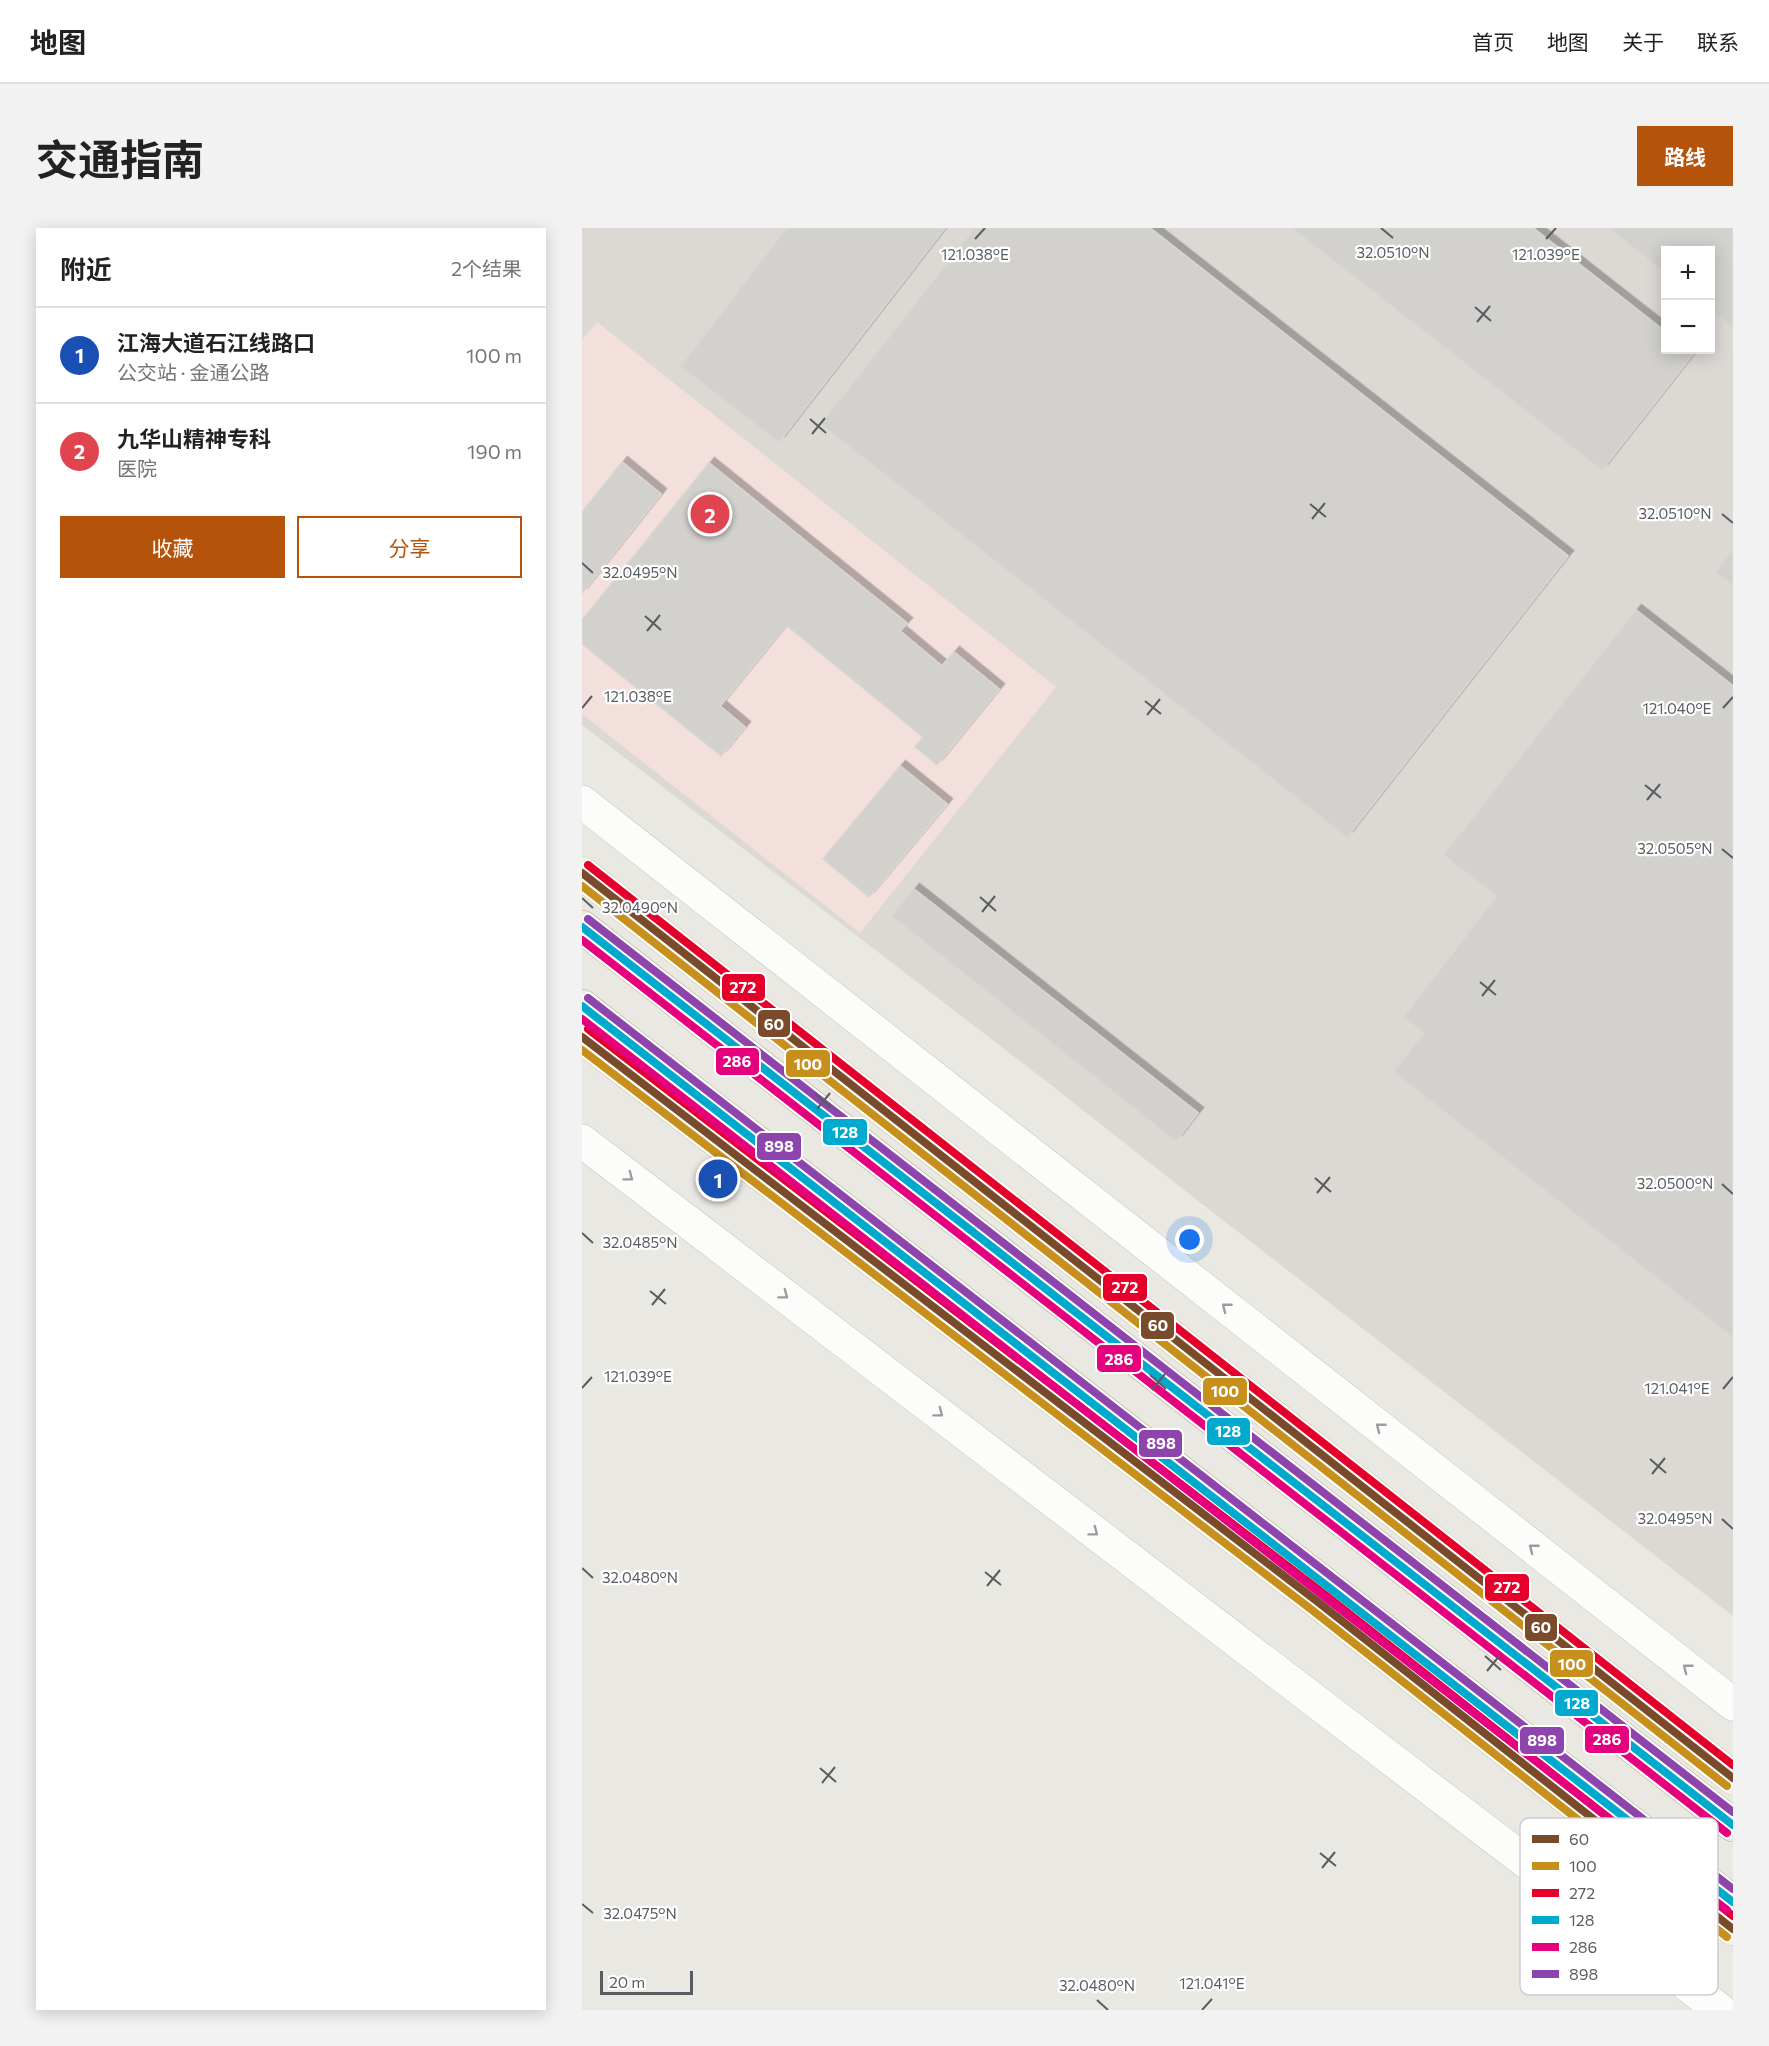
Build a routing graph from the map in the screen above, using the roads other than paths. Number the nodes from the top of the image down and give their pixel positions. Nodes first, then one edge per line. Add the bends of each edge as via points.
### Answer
1 (582, 802) edge
2 (582, 873) edge
3 (582, 927) edge
4 (582, 1006) edge
5 (582, 1037) edge
6 (582, 1141) edge
7 (1733, 1704) edge
8 (1733, 1778) edge
9 (1592, 1818) edge
10 (1625, 1818) edge
11 (1733, 1825) edge
12 (1520, 1857) edge
13 (1718, 1890) edge
14 (1733, 1902) edge
15 (1718, 1917) edge
16 (1733, 1929) edge
17 (1700, 1995) edge
18 (1720, 2010) edge

7 -> 1 street
2 - 8 main road
3 - 11 highway
4 - 10 highway
5 - 9 main road via 1318,1602
6 -> 12 street
13 - 14 highway
15 - 16 main road
17 -> 18 street

